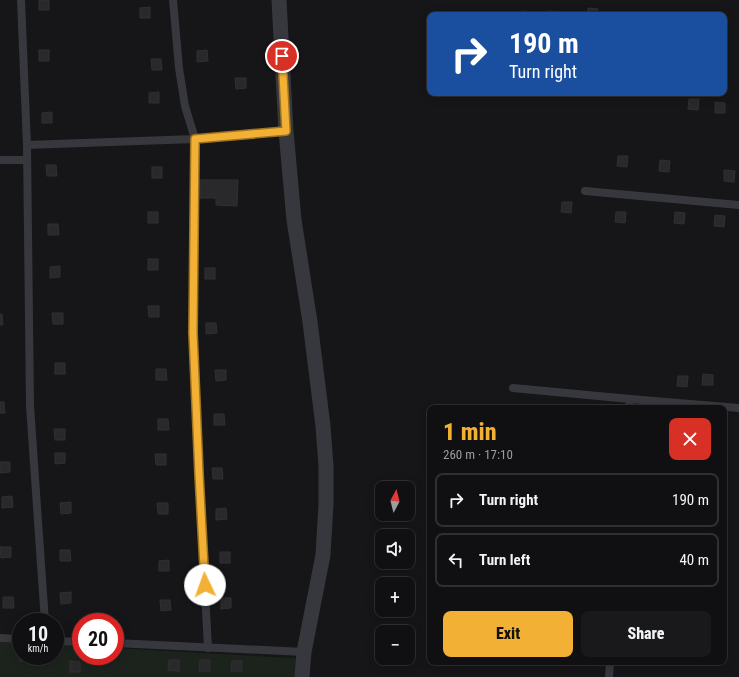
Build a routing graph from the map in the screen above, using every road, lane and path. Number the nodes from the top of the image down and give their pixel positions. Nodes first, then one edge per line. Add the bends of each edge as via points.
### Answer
1 (21, 0) edge
2 (173, 0) edge
3 (279, 0) edge
4 (286, 131) junction
5 (195, 139) junction
6 (27, 144) junction
7 (0, 160) edge
8 (27, 160) junction
9 (585, 191) dead end
10 (739, 205) edge
11 (513, 388) dead end
12 (630, 399) junction
13 (629, 405) edge
14 (703, 405) edge
15 (727, 407) edge
16 (739, 408) edge
17 (44, 613) edge
18 (0, 638) edge
19 (12, 639) edge
20 (124, 643) edge
21 (208, 648) junction
22 (304, 652) junction
23 (610, 665) edge
24 (302, 677) edge
25 (609, 677) edge

1 - 6 lane
2 - 5 lane via 178,68 185,106
3 - 4 street
4 - 5 lane
4 - 22 street via 294,220 310,322 326,466 322,555
5 - 6 lane
5 - 21 lane via 193,333
6 - 8 lane
7 - 8 lane
8 - 17 lane via 30,406
9 - 10 lane
11 - 12 lane
12 - 13 lane
12 - 14 lane
15 - 16 lane
18 - 19 lane
20 - 21 lane
21 - 22 lane
22 - 24 street
23 - 25 lane

